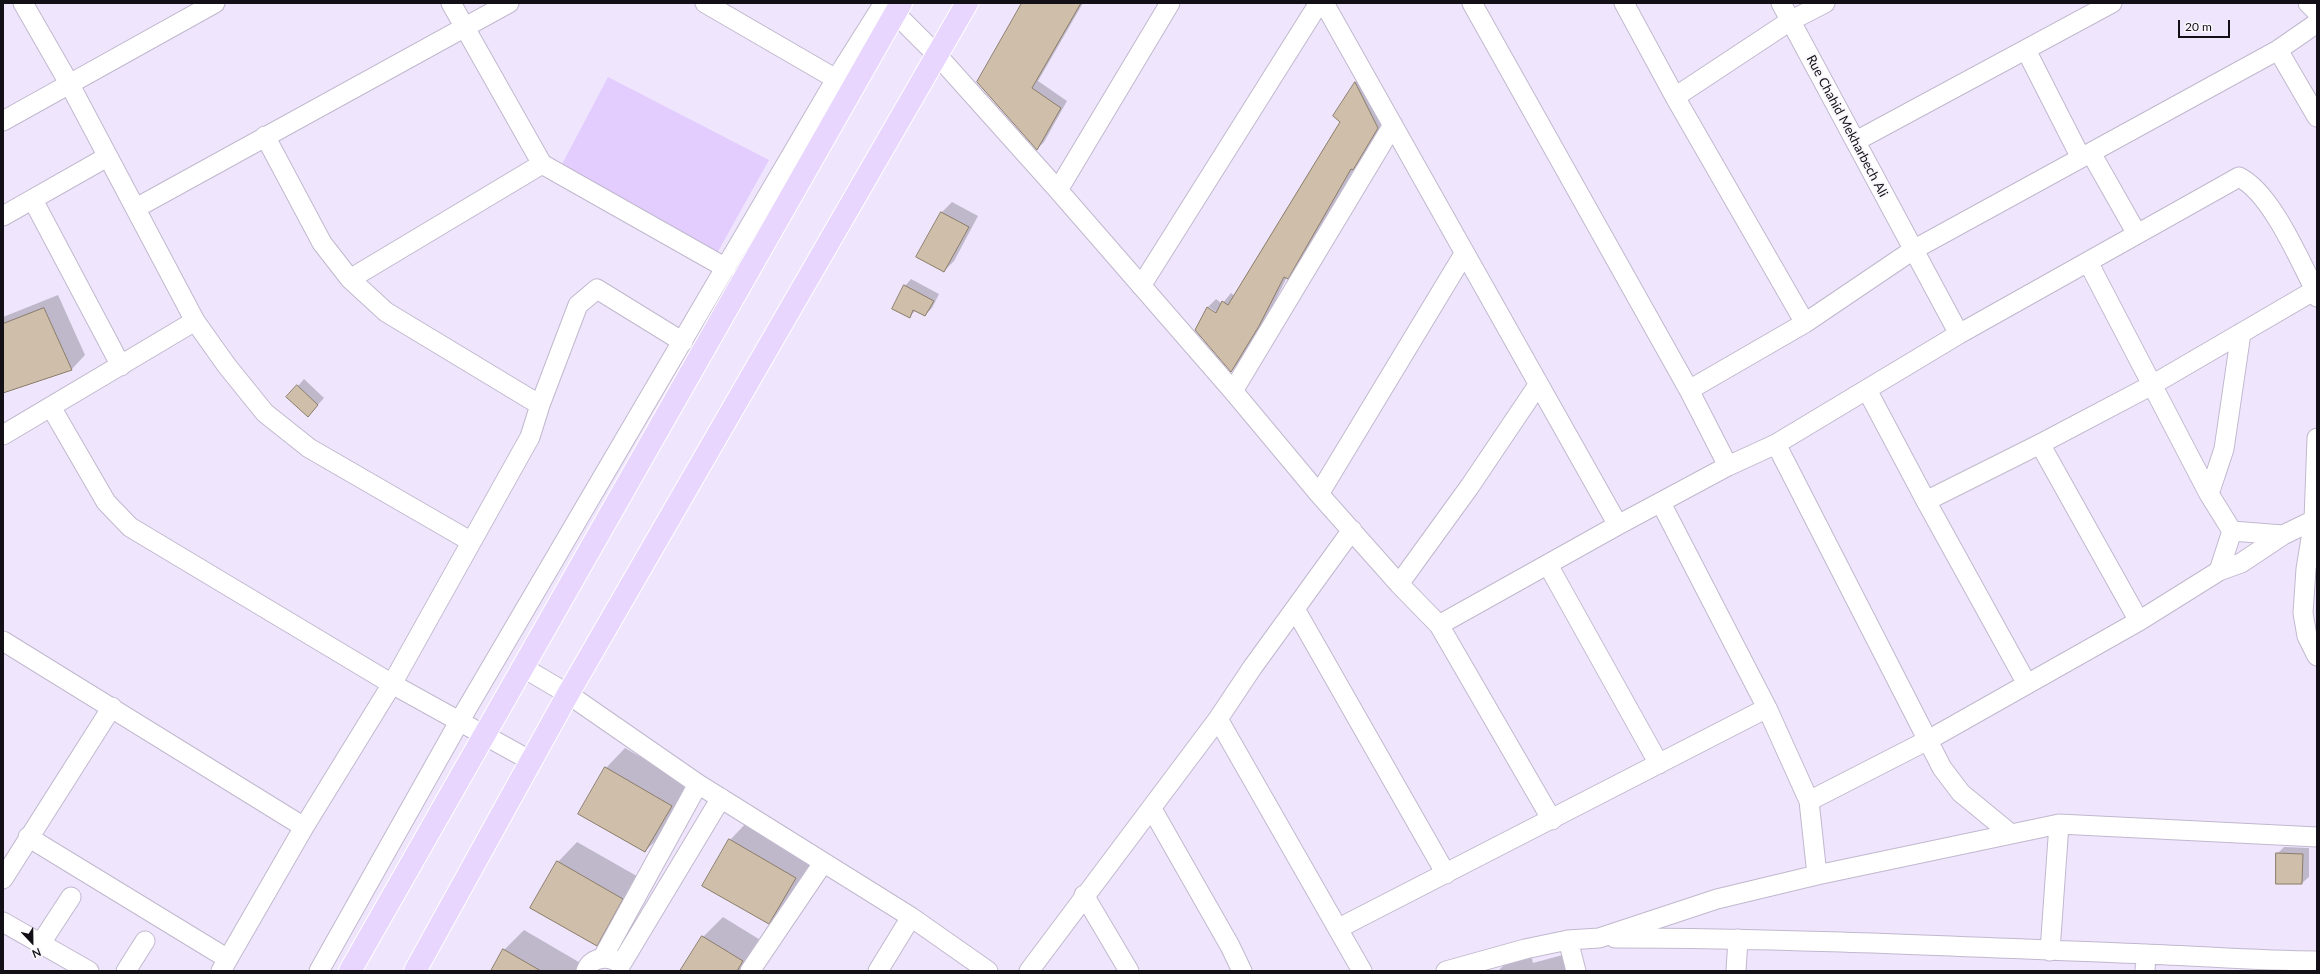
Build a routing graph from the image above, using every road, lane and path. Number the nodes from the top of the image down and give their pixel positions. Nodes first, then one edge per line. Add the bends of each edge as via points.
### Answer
1 (23, 3) edge
2 (214, 3) edge
3 (451, 3) edge
4 (509, 3) edge
5 (706, 3) edge
6 (967, 3) edge
7 (1170, 3) edge
8 (1319, 3) edge
9 (1324, 3) edge
10 (1472, 3) edge
11 (1624, 3) edge
12 (1781, 3) edge
13 (1825, 3) edge
14 (2112, 3) edge
15 (2308, 3) edge
16 (888, 6) edge
17 (2317, 12) edge
18 (1790, 21) junction
19 (2317, 23) edge
20 (465, 26) junction
21 (2026, 50) junction
22 (2278, 50) junction
23 (938, 56) junction
24 (836, 79) junction
25 (70, 85) junction
26 (1675, 97) junction
27 (2317, 117) edge
28 (3, 121) edge
29 (1393, 125) junction
30 (265, 136) junction
31 (1856, 141) junction
32 (2086, 155) junction
33 (107, 156) junction
34 (542, 164) junction
35 (1058, 190) junction
36 (33, 200) junction
37 (136, 208) junction
38 (3, 216) edge
39 (2137, 234) junction
40 (1913, 250) junction
41 (1464, 254) junction
42 (2088, 262) junction
43 (726, 268) junction
44 (350, 279) junction
45 (1141, 286) junction
46 (2316, 293) edge
47 (195, 321) junction
48 (1805, 323) junction
49 (2241, 333) junction
50 (1959, 334) junction
51 (683, 342) junction
52 (121, 366) junction
53 (1538, 385) junction
54 (2152, 385) junction
55 (1689, 390) junction
56 (1867, 390) junction
57 (1232, 391) junction
58 (540, 405) junction
59 (51, 407) junction
60 (3, 436) edge
61 (2317, 438) edge
62 (1776, 444) junction
63 (2040, 444) junction
64 (1728, 466) junction
65 (1319, 494) junction
66 (2209, 494) junction
67 (1926, 501) junction
68 (1661, 503) junction
69 (2314, 520) junction
70 (1618, 525) junction
71 (1352, 530) junction
72 (2232, 531) junction
73 (2284, 535) junction
74 (470, 541) junction
75 (1548, 565) junction
76 (2218, 571) junction
77 (1399, 584) junction
78 (1295, 609) junction
79 (2139, 621) junction
80 (1439, 625) junction
81 (3, 641) edge
82 (2317, 656) edge
83 (524, 668) junction
84 (392, 684) junction
85 (2027, 684) junction
86 (568, 694) junction
87 (112, 707) junction
88 (1767, 708) junction
89 (1218, 719) junction
90 (459, 722) junction
91 (485, 736) junction
92 (1930, 739) junction
93 (531, 761) junction
94 (1659, 764) junction
95 (698, 784) junction
96 (721, 798) junction
97 (1810, 801) junction
98 (1152, 809) junction
99 (1552, 820) junction
100 (2059, 824) junction
101 (304, 826) junction
102 (2011, 834) junction
103 (28, 837) junction
104 (2317, 837) edge
105 (823, 863) junction
106 (1446, 874) junction
107 (1817, 874) junction
108 (3, 879) edge
109 (1084, 895) junction
110 (71, 897) dead end
111 (911, 918) junction
112 (3, 922) edge
113 (1339, 928) junction
114 (1599, 938) junction
115 (1738, 939) junction
116 (1568, 940) junction
117 (145, 941) dead end
118 (41, 943) junction
119 (2050, 951) junction
120 (603, 957) junction
121 (2317, 961) edge
122 (2145, 962) edge
123 (224, 965) edge
124 (2266, 966) edge
125 (621, 968) edge
126 (1470, 968) edge
127 (89, 971) edge
128 (126, 971) edge
129 (319, 971) edge
130 (350, 971) edge
131 (415, 971) edge
132 (586, 971) edge
133 (750, 971) edge
134 (878, 971) edge
135 (988, 971) edge
136 (1029, 971) edge
137 (1129, 971) edge
138 (1242, 971) edge
139 (1362, 971) edge
140 (1446, 971) edge
141 (1576, 971) edge
142 (1736, 971) edge

1 - 25 street
2 - 25 street
3 - 20 street
4 - 20 street
5 - 24 street
6 - 23 main road
7 - 35 street
8 - 45 street
9 - 29 street
10 - 55 street
11 - 26 street
12 - 18 street, Rue Chahid Mekharbech Ali
13 - 18 street
14 - 21 street
15 - 17 street
16 - 23 street
16 - 24 street
16 - 83 main road
18 - 26 street
18 - 31 street, Rue Chahid Mekharbech Ali
19 - 22 street
20 - 30 street
20 - 34 street
21 - 31 street
21 - 32 street
22 - 27 street
22 - 32 street
23 - 35 street
23 - 86 main road
24 - 43 street
25 - 28 street
25 - 33 street
26 - 48 street
29 - 41 street
29 - 57 street
30 - 37 street
30 - 44 street via 322,243
31 - 40 street, Rue Chahid Mekharbech Ali
32 - 39 street
32 - 40 street
33 - 36 street
33 - 37 street
34 - 43 street
34 - 44 street
35 - 45 street
36 - 38 street
36 - 52 street
37 - 47 street
39 - 42 street
39 - 46 street via 2239,177 2249,182 2269,204
40 - 48 street
40 - 50 street, Rue Chahid Mekharbech Ali
41 - 53 street
41 - 65 street
42 - 50 street
42 - 54 street
43 - 51 street
44 - 58 street via 386,312
45 - 57 street
46 - 49 street
47 - 52 street
47 - 74 street via 265,413 309,448
48 - 55 street
49 - 54 street
49 - 66 street via 2224,449
50 - 56 street
51 - 58 street via 597,288 578,305
51 - 90 street
52 - 59 street
53 - 70 street
53 - 77 street via 1470,486
54 - 63 street
54 - 66 street
55 - 64 street
56 - 62 street
56 - 67 street
57 - 65 street
58 - 74 street via 530,438
59 - 60 street
59 - 84 street via 106,502 130,527
61 - 69 street
62 - 64 street
62 - 92 street
63 - 67 street
63 - 79 street
64 - 68 street
65 - 71 street
66 - 72 street
67 - 85 street
68 - 70 street
68 - 88 street
69 - 73 street
69 - 82 street via 2306,569 2303,613 2307,636
70 - 75 street
71 - 77 street
71 - 78 street
72 - 73 street
72 - 76 street
73 - 76 street via 2241,563
74 - 84 street
75 - 80 street
75 - 94 street
76 - 79 street
77 - 80 street
78 - 89 street
78 - 106 street
79 - 85 street
80 - 99 street
81 - 87 street
83 - 86 street
83 - 91 main road
84 - 90 street
84 - 101 street
85 - 92 street
86 - 93 main road
86 - 95 street
87 - 101 street
87 - 103 street
88 - 94 street
88 - 97 street
89 - 98 street
89 - 113 street
90 - 91 street
90 - 129 street
91 - 93 street
91 - 130 main road
92 - 97 street
92 - 102 street via 1942,768 1961,793
93 - 131 main road
94 - 99 street
95 - 96 street
95 - 120 street
96 - 105 street
96 - 125 street
97 - 107 street
98 - 109 street
98 - 138 street
99 - 106 street
100 - 102 street
100 - 104 street
100 - 119 street
101 - 123 street
102 - 107 street
103 - 108 street
103 - 123 street
105 - 111 street
105 - 133 street
106 - 113 street
107 - 114 street via 1717,899
109 - 136 street
109 - 137 street
110 - 118 street
111 - 134 street
111 - 135 street
112 - 118 street
113 - 139 street
114 - 115 street
114 - 116 street
115 - 119 street
115 - 142 street
116 - 126 street via 1525,949
116 - 141 street
117 - 128 street
118 - 127 street
119 - 122 street
120 - 125 street via 613,959
120 - 132 street via 593,961
121 - 124 street
122 - 124 street
126 - 140 street

